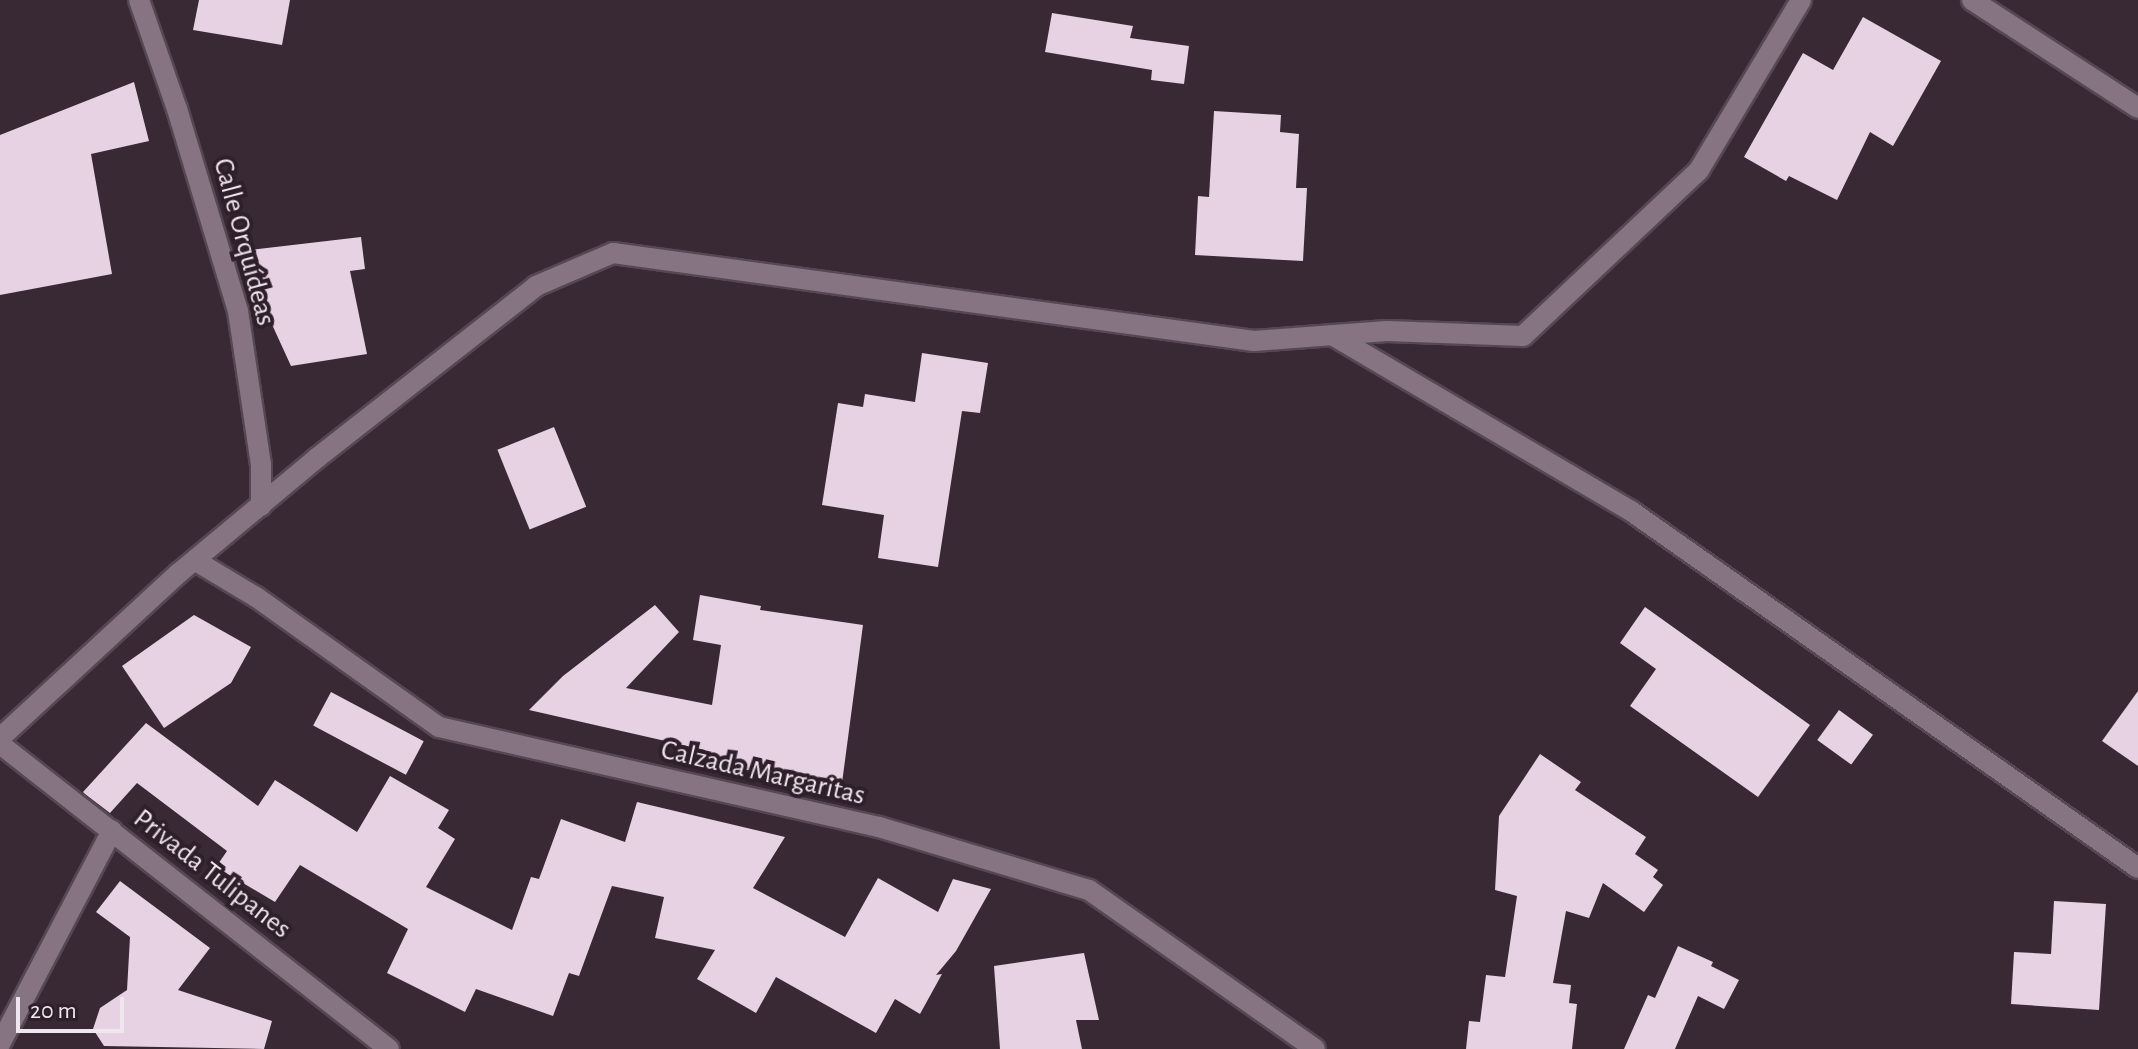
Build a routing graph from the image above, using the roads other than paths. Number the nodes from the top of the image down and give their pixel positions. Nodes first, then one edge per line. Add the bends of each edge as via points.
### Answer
1 (139, 0) edge
2 (1801, 0) edge
3 (1972, 0) edge
4 (2138, 108) edge
5 (1332, 335) junction
6 (261, 506) junction
7 (196, 561) junction
8 (0, 741) edge
9 (112, 831) junction
10 (2138, 868) edge
11 (0, 1044) edge
12 (389, 1049) edge
13 (1315, 1049) edge

1 - 6 street, Calle Orquídeas via 238,311 261,464
2 - 5 street via 1699,170 1523,336 1387,331
3 - 4 street
5 - 6 street via 1254,341 613,253 536,286
5 - 10 street via 1631,511
6 - 7 street
7 - 8 street
7 - 13 street, Calzada Margaritas via 256,597 439,727 879,827 1089,890
8 - 9 street, Privada Tulipanes
9 - 11 street
9 - 12 street, Privada Tulipanes

